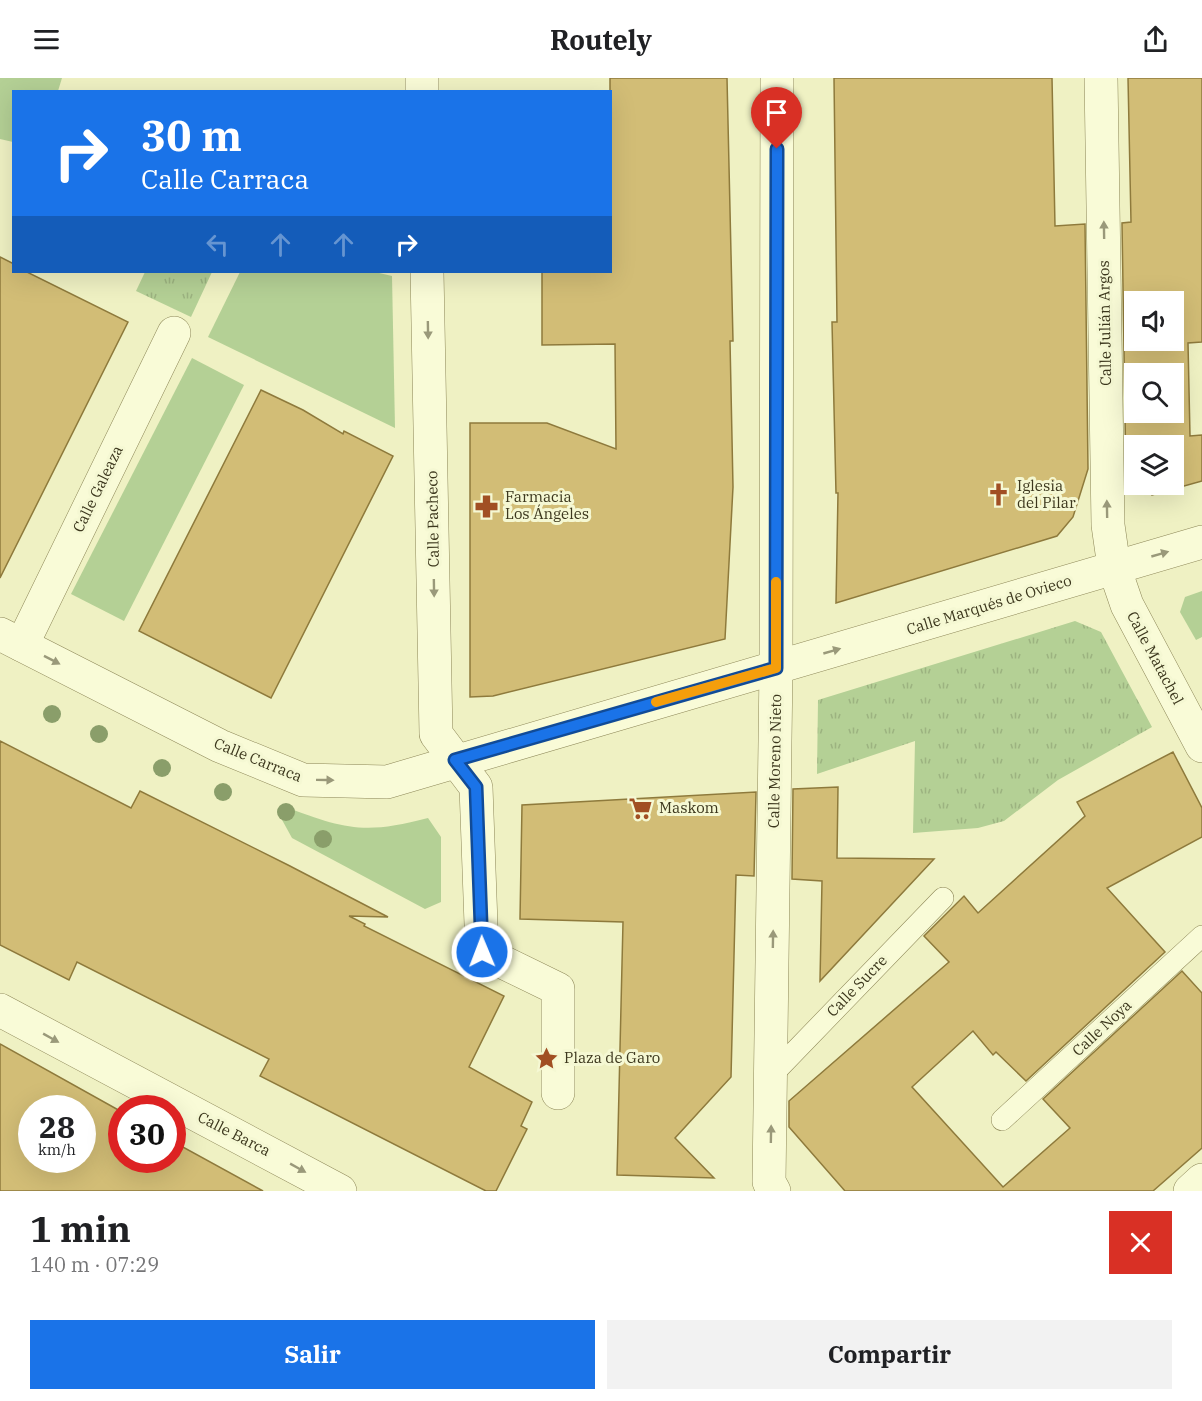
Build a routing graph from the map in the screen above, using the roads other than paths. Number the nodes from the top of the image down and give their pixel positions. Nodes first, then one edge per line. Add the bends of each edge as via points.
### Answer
1 (777, 78) edge
2 (1101, 78) edge
3 (427, 273) edge
4 (174, 333) dead end
5 (1202, 542) edge
6 (1114, 567) junction
7 (7, 641) edge
8 (776, 668) junction
9 (1198, 728) edge
10 (455, 760) junction
11 (943, 898) dead end
12 (1202, 936) edge
13 (0, 1010) edge
14 (772, 1075) junction
15 (558, 1093) dead end
16 (1002, 1120) dead end
17 (1202, 1180) edge
18 (340, 1191) edge
19 (774, 1191) edge
20 (1190, 1191) edge

1 - 8 street, Calle Moreno Nieto
6 -> 2 street, Calle Julián Argos via 1107,525
3 -> 10 street, Calle Pacheco via 435,734
4 - 7 street, Calle Galeaza
6 -> 5 street, Calle Marqués de Ovieco
8 -> 6 street, Calle Marqués de Ovieco
6 - 9 street, Calle Matachel via 1136,626
7 -> 10 street, Calle Carraca via 220,746 303,780 387,782
8 - 10 street, Calle Carraca
14 -> 8 street, Calle Moreno Nieto
10 - 15 street via 476,787 482,952 558,989
11 - 14 lane, Calle Sucre
12 - 16 lane, Calle Noya
13 -> 18 street, Calle Barca
19 -> 14 street, Calle Moreno Nieto via 770,1182
17 - 20 street

